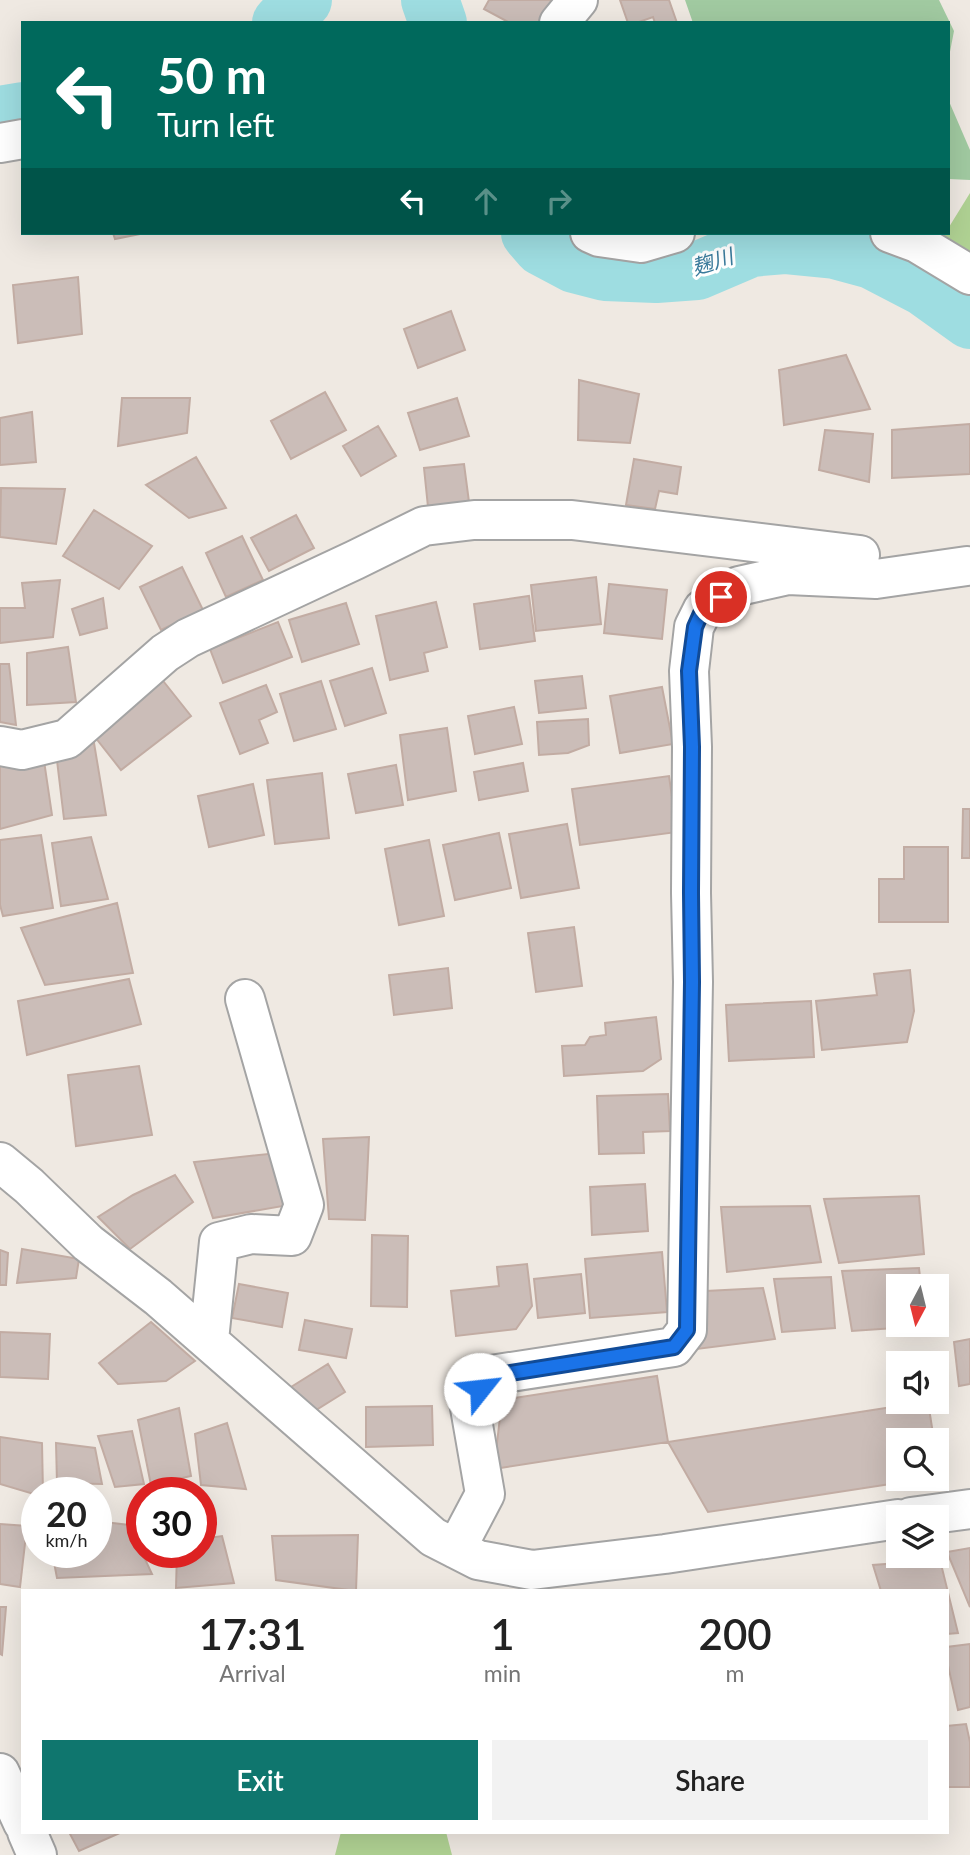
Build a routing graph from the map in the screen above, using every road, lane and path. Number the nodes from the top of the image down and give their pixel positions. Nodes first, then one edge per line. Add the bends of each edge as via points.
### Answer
1 (578, 0) edge
2 (561, 21) edge
3 (21, 139) edge
4 (0, 143) edge
5 (594, 235) edge
6 (668, 235) edge
7 (895, 235) edge
8 (970, 275) edge
9 (969, 565) edge
10 (913, 574) junction
11 (0, 746) edge
12 (245, 999) dead end
13 (0, 1162) edge
14 (209, 1340) junction
15 (970, 1509) edge
16 (949, 1512) edge
17 (886, 1521) edge
18 (456, 1549) junction
19 (0, 1773) edge
20 (21, 1820) edge
21 (28, 1834) edge
22 (37, 1855) edge

1 - 2 street
3 - 4 street
5 - 6 street via 641,243
7 - 8 street
9 - 10 street
10 - 11 street via 892,559 572,520 474,520 424,526 188,638 67,740 22,750
10 - 18 street via 876,579 788,575 739,586 703,609 695,627 689,671 692,982 687,1330 674,1347 491,1376 469,1402 485,1494
12 - 14 street via 304,1205 292,1236 251,1234 219,1242
13 - 14 street via 88,1242
14 - 18 street via 433,1537
15 - 16 street
17 - 18 street via 532,1570 478,1560
19 - 20 street
21 - 22 street

